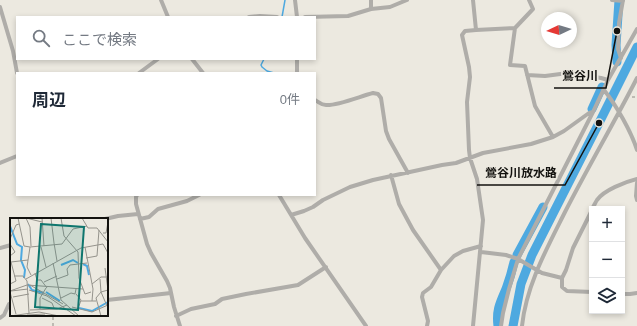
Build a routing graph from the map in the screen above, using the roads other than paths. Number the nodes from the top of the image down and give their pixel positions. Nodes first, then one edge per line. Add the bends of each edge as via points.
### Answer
1 (161, 0) edge
2 (295, 0) edge
3 (371, 0) edge
4 (407, 0) edge
5 (474, 0) edge
6 (529, 0) edge
7 (612, 0) edge
8 (621, 0) edge
9 (0, 7) edge
10 (371, 10) junction
11 (168, 16) edge
12 (297, 16) edge
13 (316, 17) edge
14 (515, 28) junction
15 (637, 29) edge
16 (476, 30) junction
17 (621, 58) junction
18 (157, 60) edge
19 (193, 60) edge
20 (297, 60) edge
21 (17, 72) edge
22 (140, 72) edge
23 (202, 72) edge
24 (297, 72) edge
25 (527, 75) junction
26 (637, 78) edge
27 (608, 80) junction
28 (605, 91) junction
29 (316, 101) edge
30 (618, 111) junction
31 (593, 112) junction
32 (553, 137) junction
33 (637, 150) edge
34 (16, 156) edge
35 (470, 158) junction
36 (0, 163) edge
37 (408, 172) junction
38 (391, 175) junction
39 (637, 179) edge
40 (637, 183) edge
41 (136, 196) edge
42 (197, 196) edge
43 (280, 196) edge
44 (637, 200) edge
45 (594, 206) edge
46 (138, 214) junction
47 (291, 215) junction
48 (589, 215) edge
49 (108, 218) edge
50 (140, 219) junction
51 (10, 245) edge
52 (481, 246) junction
53 (0, 248) edge
54 (480, 252) junction
55 (519, 260) junction
56 (326, 267) junction
57 (441, 270) junction
58 (536, 270) junction
59 (562, 278) junction
60 (589, 292) edge
61 (171, 293) junction
62 (637, 293) edge
63 (625, 294) edge
64 (108, 300) edge
65 (10, 304) edge
66 (176, 316) junction
67 (0, 318) edge
68 (180, 326) edge
69 (366, 326) edge
70 (427, 326) edge
71 (472, 326) edge
72 (501, 326) edge
73 (522, 326) edge

1 - 11 street
2 - 12 street
3 - 10 street
4 - 10 street via 390,7
5 - 16 street
6 - 14 street via 533,9
7 - 8 street
8 - 17 street via 618,49
9 - 21 street
10 - 13 street via 348,16
14 - 16 street
14 - 25 street via 510,65 525,66
15 - 17 street
16 - 35 street via 462,35 470,77 467,102
17 - 27 street
18 - 22 street
19 - 23 street
20 - 24 street
25 - 27 street via 568,74
25 - 32 street via 535,106
26 - 30 street
27 - 28 street
28 - 30 street
28 - 31 street
29 - 37 street via 321,104 334,105 373,93 378,94 387,135
30 - 33 street
30 - 58 street
31 - 32 street
31 - 55 street
32 - 35 street
34 - 36 street
35 - 37 street
35 - 52 street via 477,179 483,220
37 - 38 street
38 - 47 street via 350,187 313,207
38 - 57 street via 399,204 412,230
39 - 45 street via 605,192
40 - 44 street
41 - 46 street
42 - 50 street via 158,209 149,217
43 - 47 street
46 - 49 street
46 - 50 street
47 - 56 street
48 - 59 street
50 - 61 street via 147,244
51 - 53 street
52 - 54 street
52 - 57 street via 454,256
54 - 55 street via 506,255
54 - 71 street
55 - 58 street
55 - 72 street via 509,289
56 - 66 street via 298,285 222,299
56 - 69 street
57 - 70 street via 422,297
58 - 59 street
58 - 73 street
59 - 60 street via 562,287 567,290
61 - 64 street
61 - 66 street
62 - 63 street
65 - 67 street
66 - 68 street

